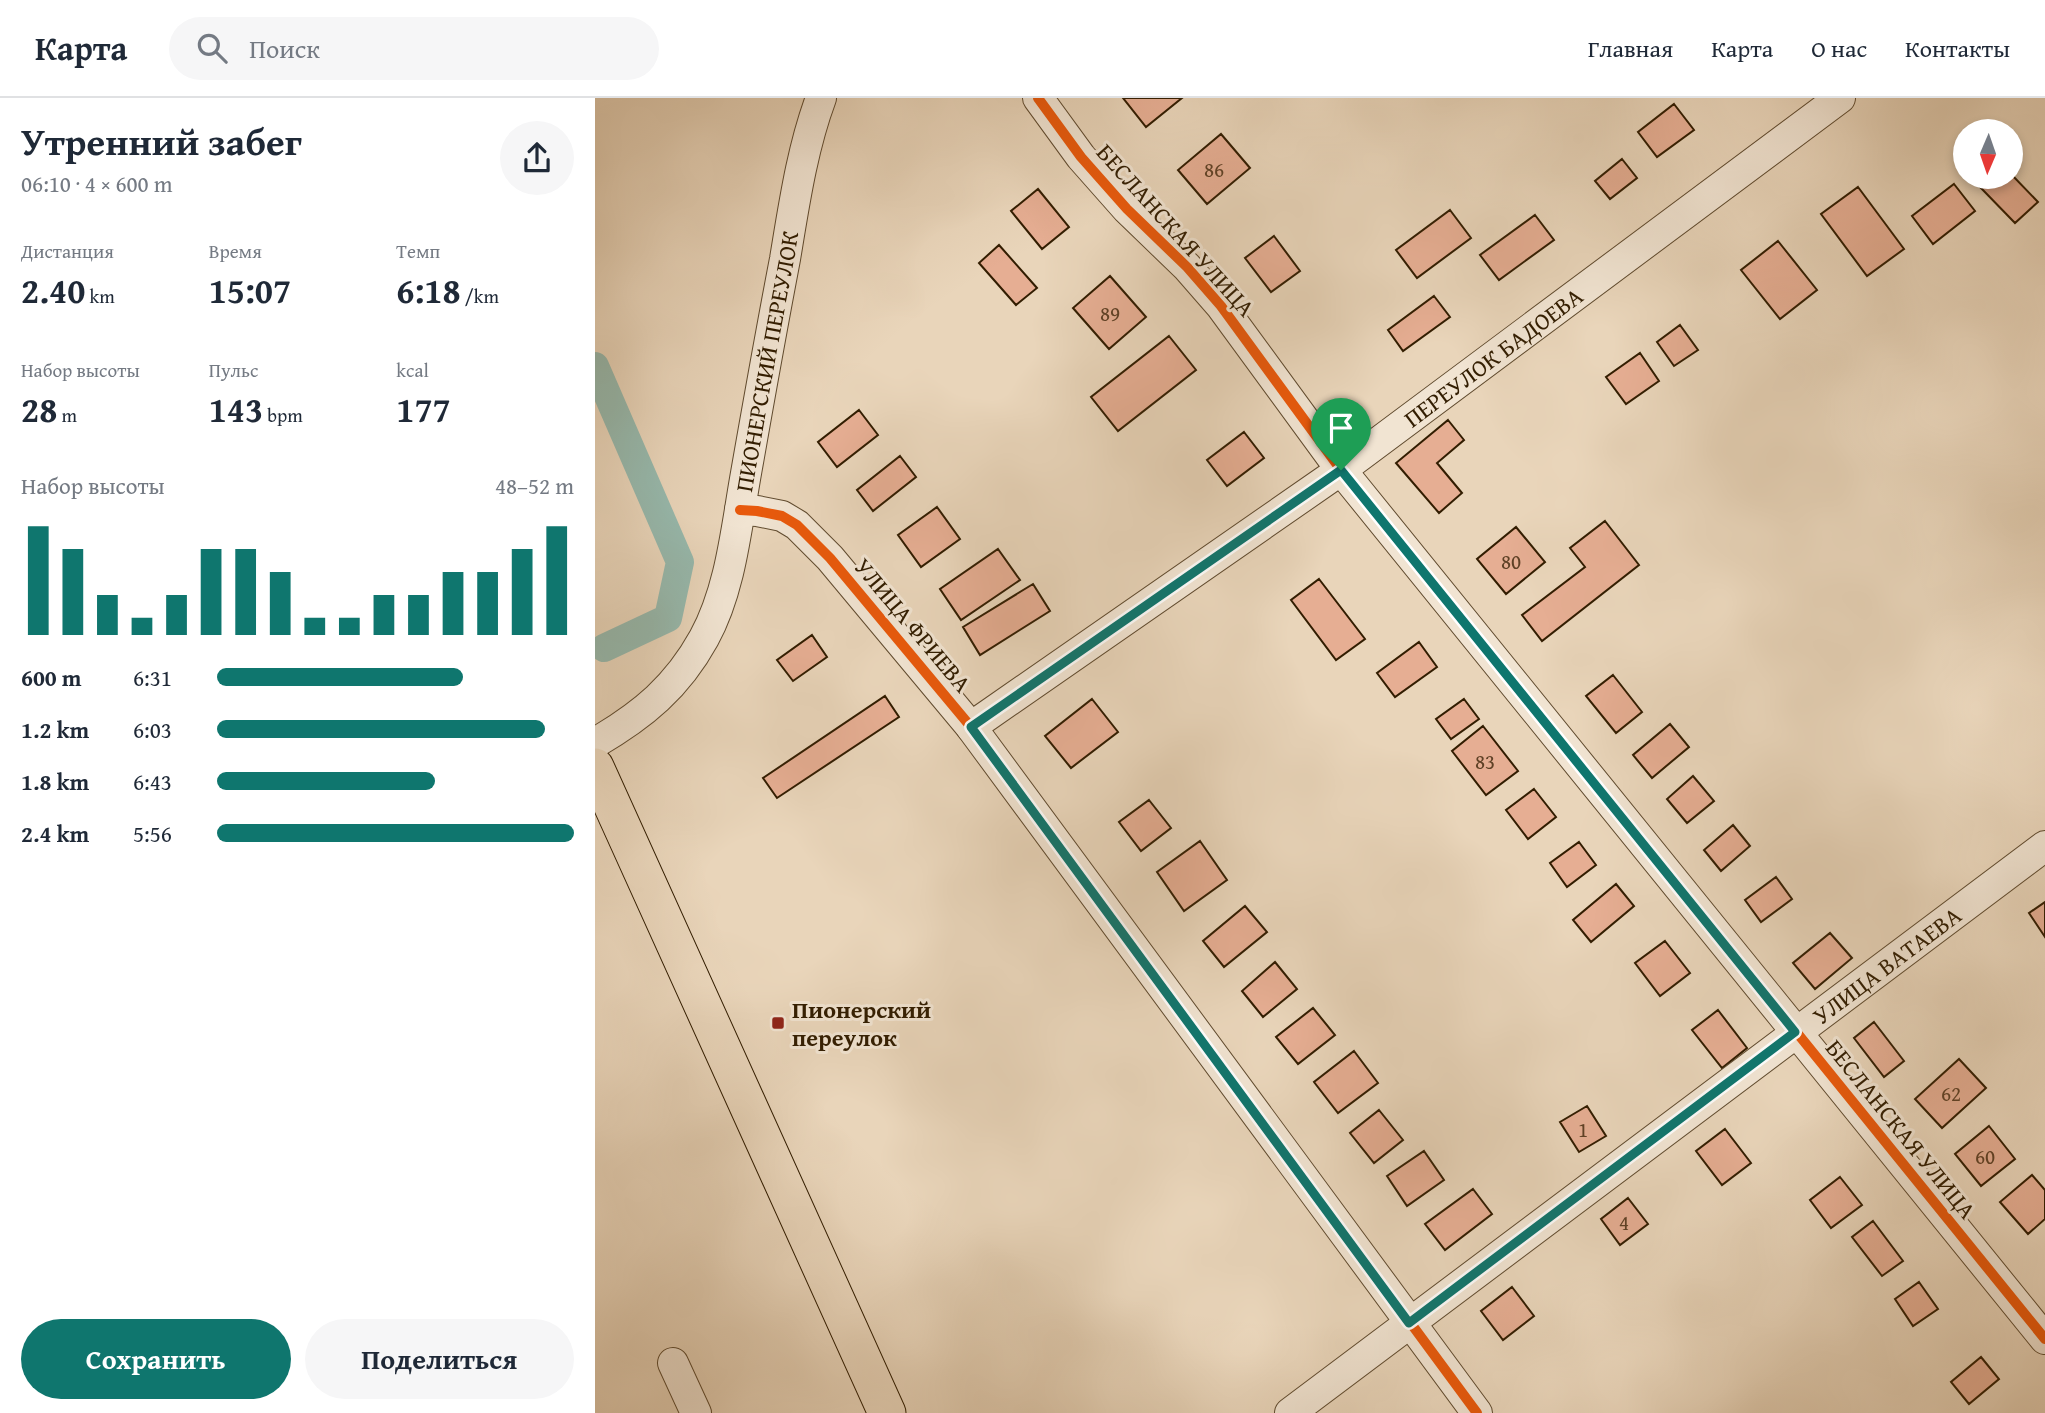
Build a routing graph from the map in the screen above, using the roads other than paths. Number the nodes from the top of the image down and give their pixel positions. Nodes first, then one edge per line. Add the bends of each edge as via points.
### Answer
1 (821, 98) edge
2 (1038, 98) edge
3 (1840, 98) edge
4 (1341, 470) junction
5 (740, 510) junction
6 (971, 727) junction
7 (595, 743) edge
8 (595, 767) edge
9 (2045, 846) edge
10 (1795, 1032) junction
11 (1409, 1323) junction
12 (2045, 1339) edge
13 (673, 1363) dead end
14 (696, 1413) edge
15 (887, 1413) edge
16 (1290, 1413) edge
17 (1477, 1413) edge

1 - 5 street, ПИОНЕРСКИЙ ПЕРЕУЛОК via 794,204
2 - 4 street, БЕСЛАНСКАЯ УЛИЦА via 1081,157 1221,306
3 - 4 street, ПЕРЕУЛОК БАДОЕВА
4 - 6 street, ПЕРЕУЛОК БАДОЕВА
4 - 10 street, БЕСЛАНСКАЯ УЛИЦА
5 - 6 street, УЛИЦА ФРИЕВА via 782,516 797,525
5 - 7 street, ПИОНЕРСКИЙ ПЕРЕУЛОК via 723,592 706,636 660,699
6 - 11 street, УЛИЦА ФРИЕВА
8 - 15 main road
9 - 10 street, УЛИЦА ВАТАЕВА
10 - 11 street, УЛИЦА ВАТАЕВА
10 - 12 street, БЕСЛАНСКАЯ УЛИЦА
11 - 16 street, УЛИЦА ВАТАЕВА
11 - 17 street, УЛИЦА ФРИЕВА
13 - 14 street

